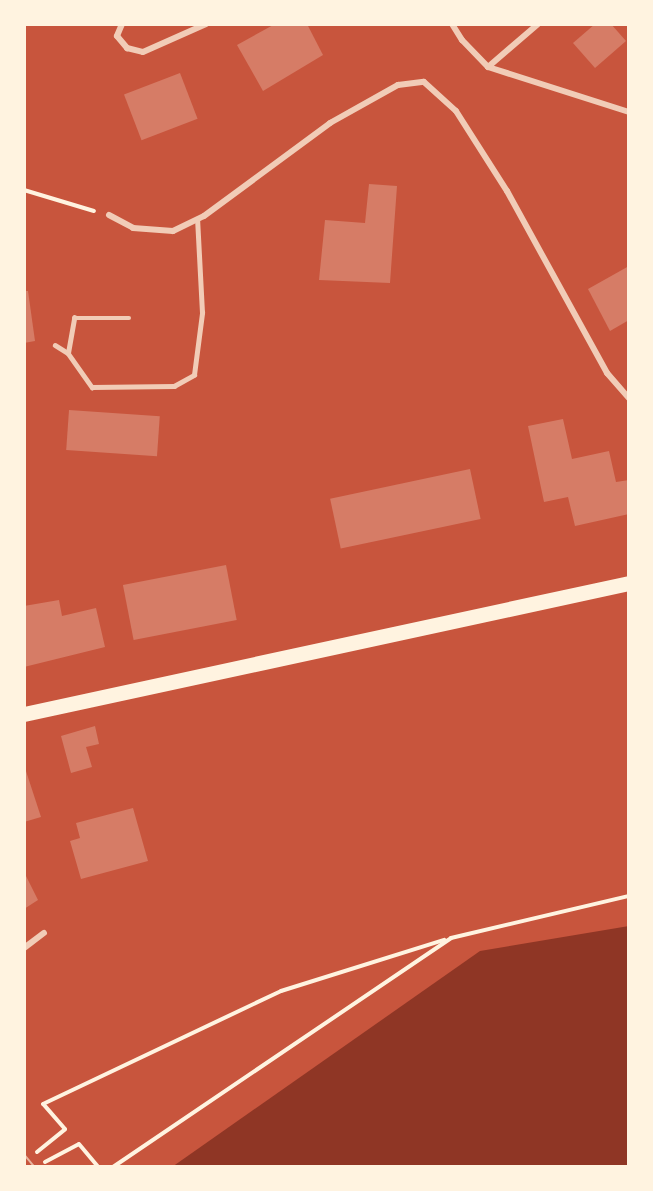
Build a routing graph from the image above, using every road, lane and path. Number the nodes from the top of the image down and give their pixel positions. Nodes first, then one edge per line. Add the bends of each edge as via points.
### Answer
1 (122, 24) edge
2 (206, 24) edge
3 (452, 24) edge
4 (538, 24) edge
5 (488, 67) junction
6 (629, 112) edge
7 (24, 190) edge
8 (109, 215) joint
9 (197, 219) junction
10 (129, 318) dead end
11 (55, 345) dead end
12 (68, 353) junction
13 (629, 398) edge
14 (629, 583) edge
15 (24, 714) edge
16 (629, 896) edge
17 (44, 933) dead end
18 (451, 938) junction
19 (24, 948) edge
20 (37, 1152) dead end
21 (45, 1162) dead end
22 (98, 1167) edge
23 (113, 1167) edge

1 - 2 street via 117,36 127,48 143,52
3 - 5 street
4 - 5 street
5 - 6 street
7 - 8 path
8 - 9 street via 133,228 174,231
9 - 12 lane via 202,313 194,375 174,386 92,387
9 - 13 street via 330,123 398,84 424,82 456,111 507,191 602,364
10 - 12 lane via 74,318
11 - 12 lane
14 - 15 main road
16 - 18 path
17 - 19 street
18 - 20 path via 281,991 43,1104 65,1129
18 - 23 path
21 - 22 path via 79,1144

